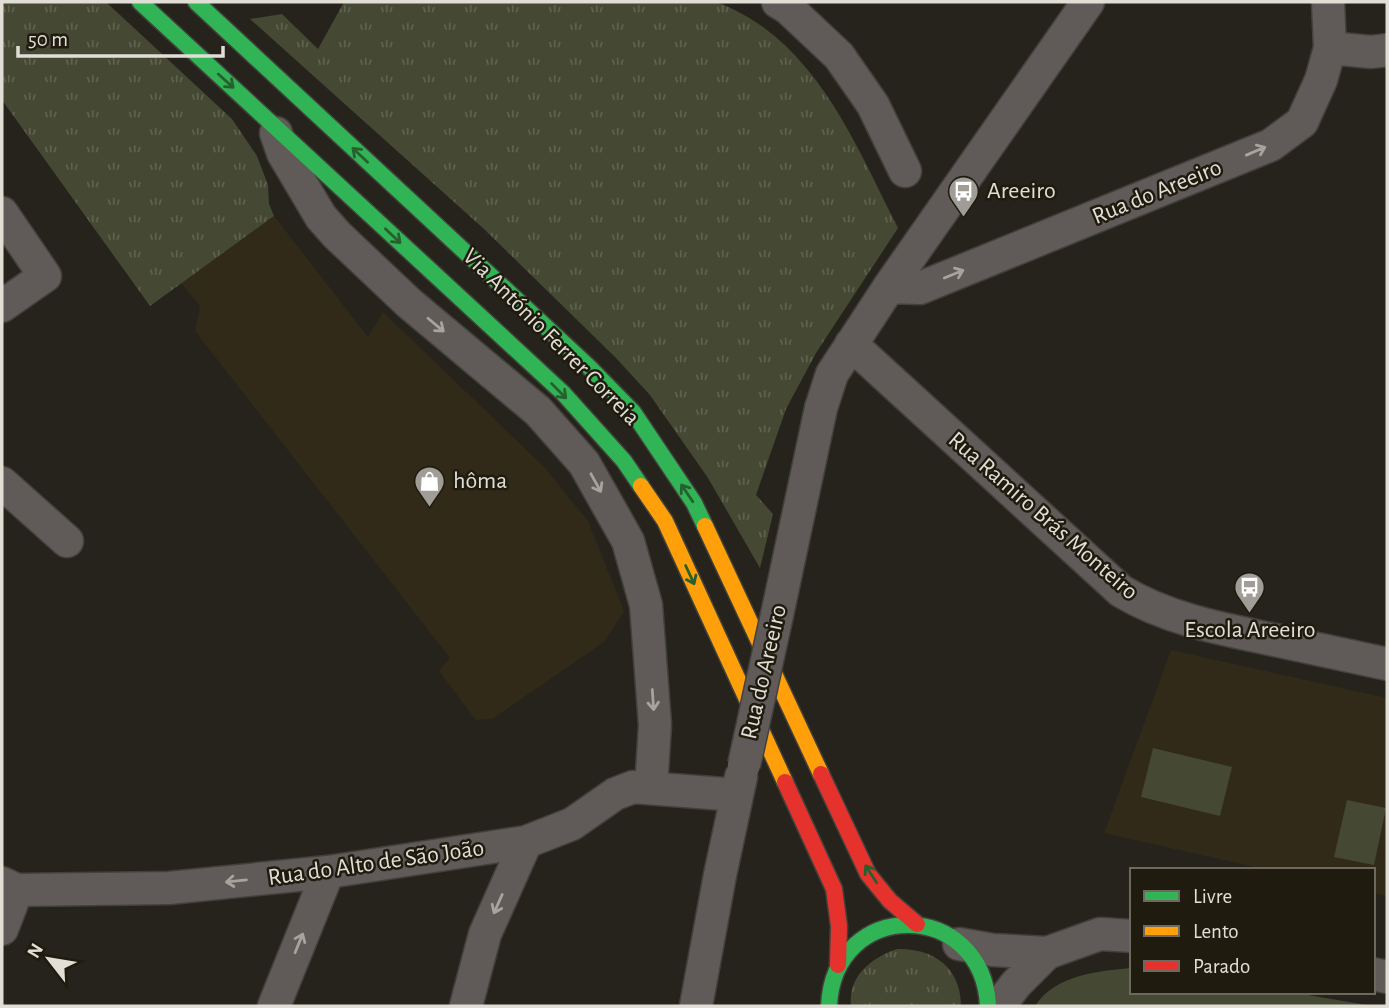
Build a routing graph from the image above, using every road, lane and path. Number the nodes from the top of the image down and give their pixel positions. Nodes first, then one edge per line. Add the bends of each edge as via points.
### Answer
1 (140, 2) edge
2 (195, 2) edge
3 (778, 2) edge
4 (1088, 2) edge
5 (1328, 2) edge
6 (1330, 48) junction
7 (1387, 50) edge
8 (272, 123) junction
9 (905, 171) dead end
10 (2, 214) edge
11 (888, 287) junction
12 (2, 306) edge
13 (851, 344) junction
14 (2, 483) edge
15 (66, 541) dead end
16 (1387, 664) edge
17 (740, 780) junction
18 (651, 788) junction
19 (526, 842) junction
20 (328, 872) junction
21 (9, 886) edge
22 (917, 924) junction
23 (2, 929) edge
24 (1130, 936) edge
25 (959, 944) junction
26 (1047, 953) junction
27 (838, 965) junction
28 (274, 1006) edge
29 (466, 1006) edge
30 (696, 1006) edge
31 (829, 1006) edge
32 (988, 1006) edge
33 (999, 1006) edge

1 -> 8 main road, Via António Ferrer Correia
22 -> 2 main road, Via António Ferrer Correia via 868,874 694,503 633,412
3 - 9 street via 838,56 873,105
4 - 11 street, Rua do Areeiro
5 - 6 street, Rua do Areeiro
6 - 7 street
11 -> 6 street, Rua do Areeiro via 920,288 1271,145 1302,121
8 -> 18 street, Via António Ferrer Correia via 283,153 337,235 409,303 538,411 581,456 628,541 646,605 655,724
8 -> 27 main road, Via António Ferrer Correia via 563,393 624,461 665,522 834,889
10 - 12 street via 45,276
11 - 13 street, Rua do Areeiro
13 - 16 street, Rua Ramiro Brás Monteiro via 1121,591 1168,614
13 - 17 street, Rua do Areeiro, bridge via 832,374 821,408
14 - 15 street
17 - 18 street, Rua do Alto de São João
17 - 30 street, Rua do Areeiro
18 - 19 street, Rua do Alto de São João via 633,787 615,794 572,824
19 - 20 street, Rua do Alto de São João
19 -> 29 street via 485,934
20 -> 21 street, Rua do Alto de São João via 169,888
28 -> 20 street
21 - 23 street
22 - 25 main road
22 - 27 main road via 876,931 858,941
24 - 26 street via 1100,934
25 - 26 street
25 - 32 main road via 985,981
26 - 33 street
27 - 31 main road

